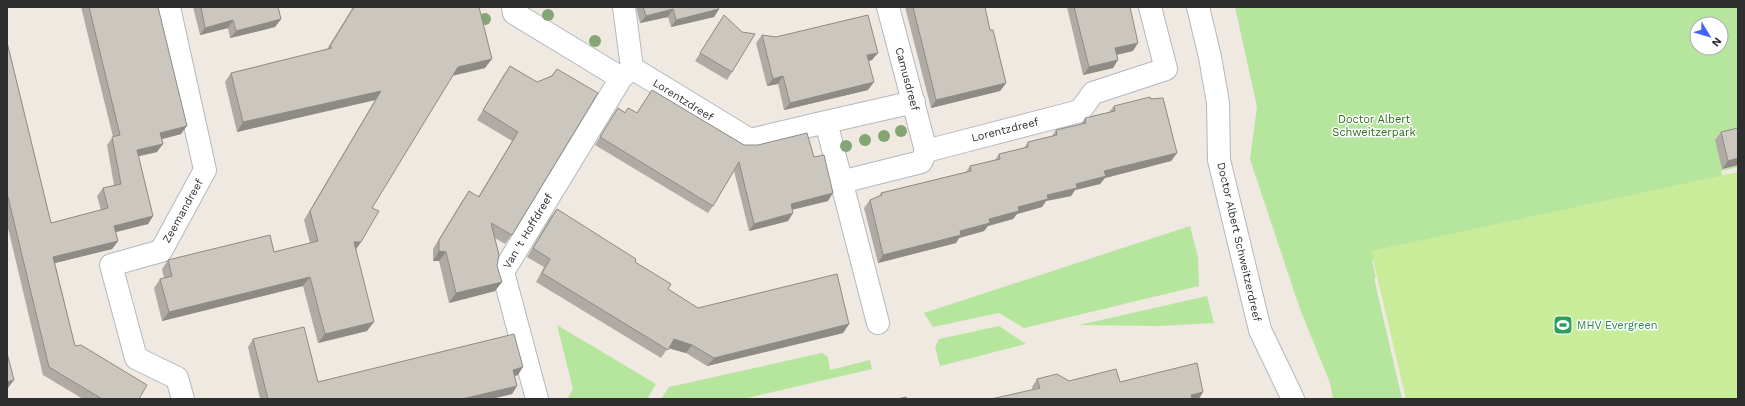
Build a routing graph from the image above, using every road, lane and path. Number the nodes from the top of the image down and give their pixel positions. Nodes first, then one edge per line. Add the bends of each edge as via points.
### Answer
1 (169, 7) edge
2 (513, 7) edge
3 (624, 7) edge
4 (888, 7) edge
5 (1150, 7) edge
6 (1198, 7) edge
7 (626, 73) junction
8 (914, 102) junction
9 (826, 122) junction
10 (926, 151) junction
11 (841, 182) junction
12 (878, 323) dead end
13 (183, 399) edge
14 (537, 399) edge
15 (1293, 399) edge

1 - 13 street, Zeemandreef via 205,170 161,251 111,265 136,358 177,378
2 - 7 street via 514,13
3 - 7 street
4 - 8 street, Camusdreef
5 - 10 street, Lorentzdreef via 1166,69 1093,93 1080,111
6 - 15 street, Doctor Albert Schweitzerdreef via 1218,103 1219,160 1260,330
7 - 9 street, Lorentzdreef via 750,140
7 - 14 street, Van 't Hoffdreef via 503,272
8 - 9 street, Lorentzdreef
8 - 10 street, Camusdreef
9 - 11 street
10 - 11 street via 921,162
11 - 12 street

